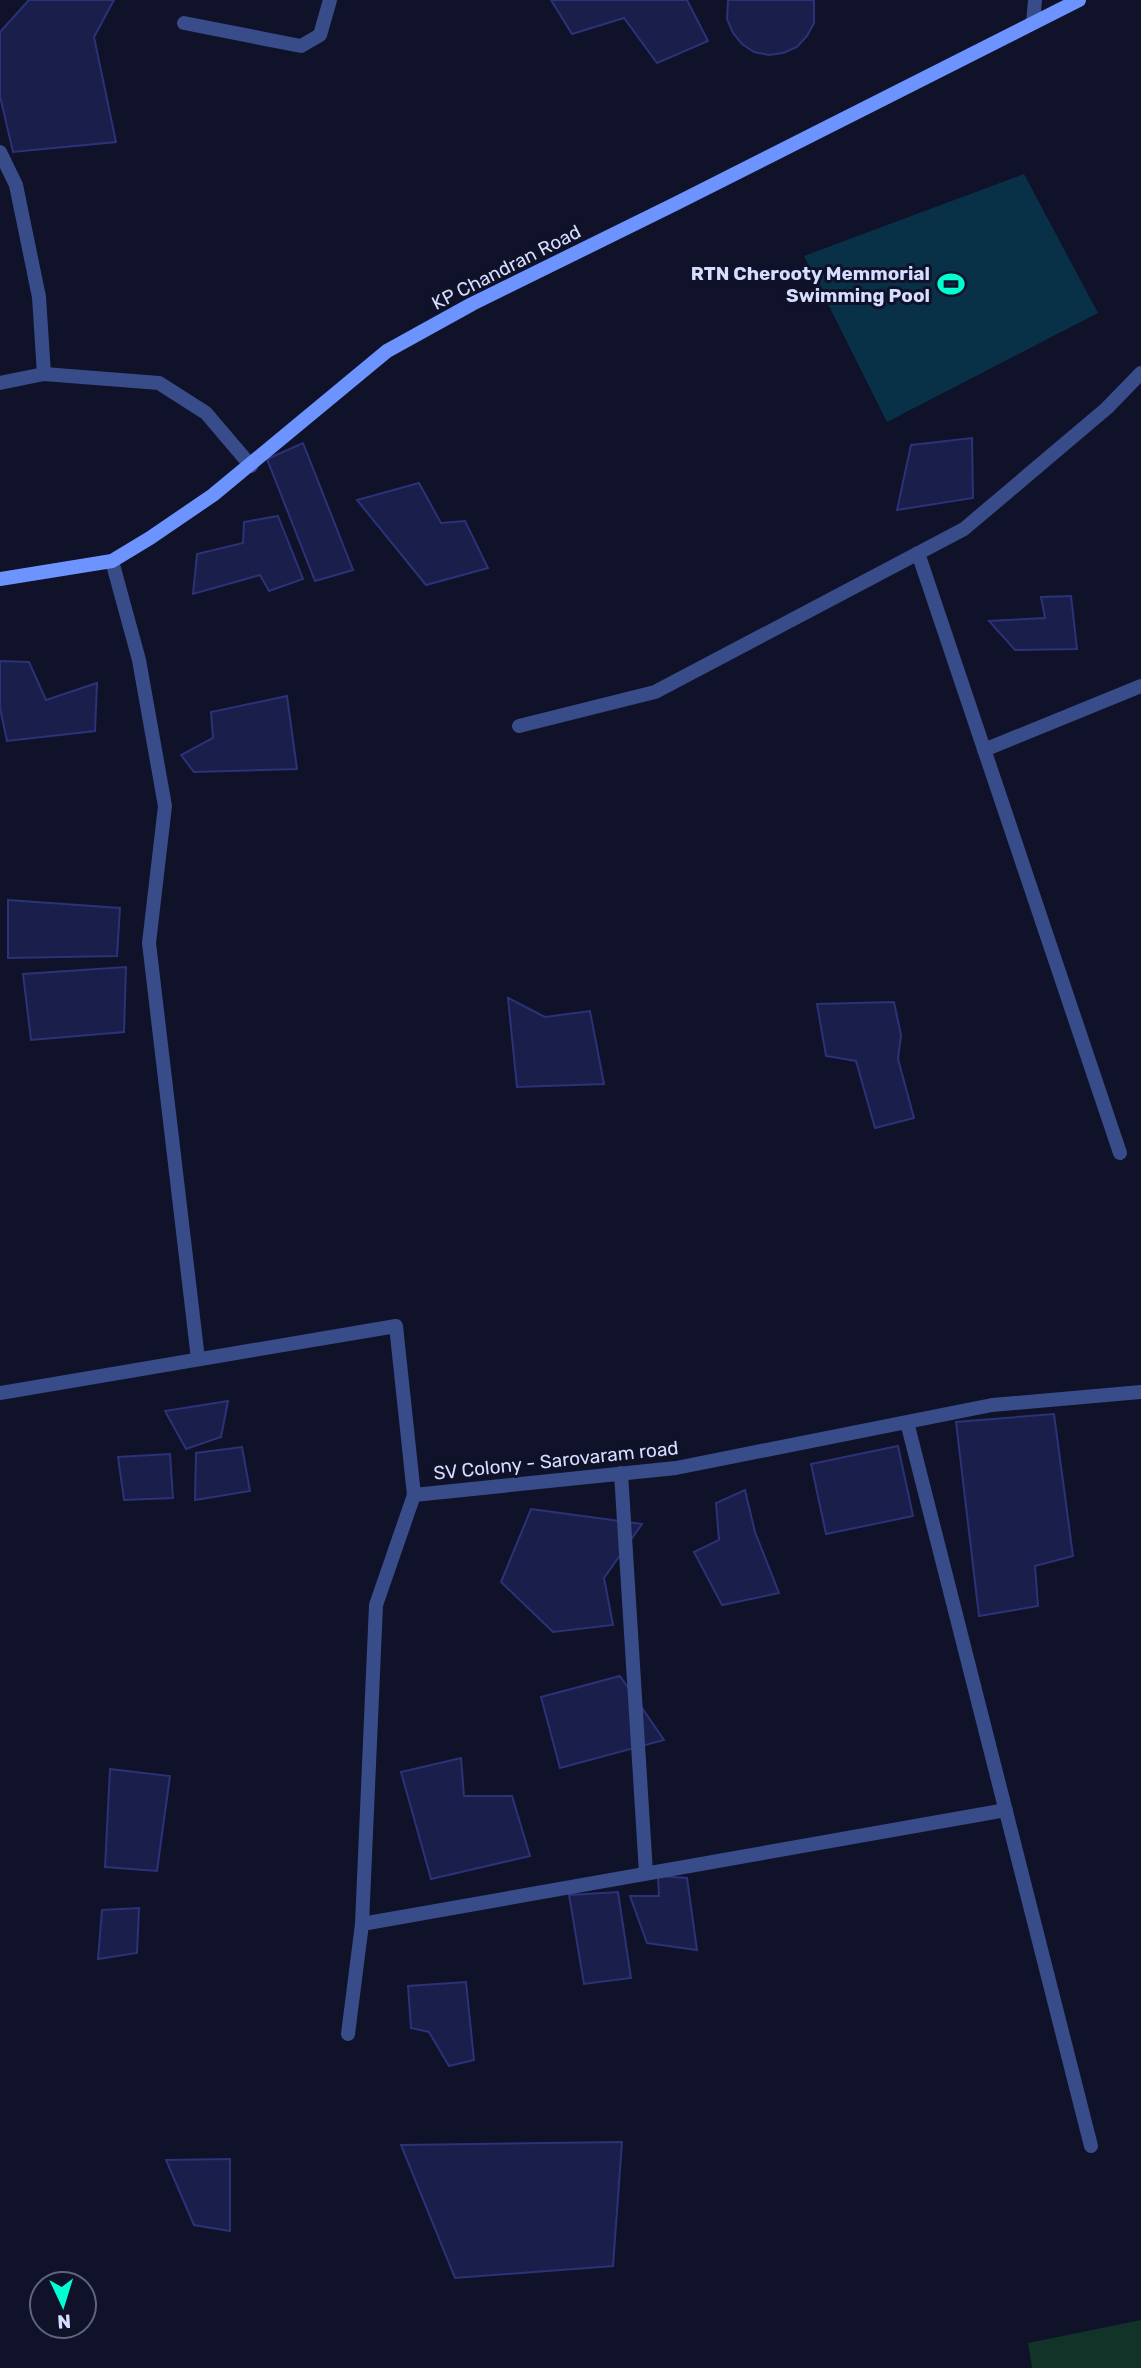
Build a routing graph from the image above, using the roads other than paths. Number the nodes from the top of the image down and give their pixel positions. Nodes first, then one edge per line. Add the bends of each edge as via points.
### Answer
1 (330, 0) edge
2 (1035, 0) edge
3 (1079, 0) edge
4 (184, 23) dead end
5 (1033, 23) junction
6 (0, 152) edge
7 (44, 373) junction
8 (1141, 373) edge
9 (0, 383) edge
10 (251, 466) junction
11 (918, 553) junction
12 (112, 561) junction
13 (0, 579) edge
14 (1141, 686) edge
15 (519, 726) dead end
16 (984, 750) junction
17 (1120, 1153) dead end
18 (198, 1359) junction
19 (1141, 1392) edge
20 (0, 1393) edge
21 (907, 1422) junction
22 (621, 1473) junction
23 (414, 1494) junction
24 (1006, 1810) junction
25 (646, 1873) junction
26 (362, 1924) junction
27 (348, 2034) dead end
28 (1091, 2146) dead end

1 - 4 street via 320,35 302,46
2 - 5 street
3 - 5 main road, KP Chandran Road
5 - 10 main road, KP Chandran Road via 387,351
6 - 7 street via 16,185 36,285
7 - 9 street
7 - 10 street via 159,383 206,413
8 - 11 street via 1107,408 964,529
10 - 12 main road, KP Chandran Road
11 - 15 street via 655,692
11 - 16 street
12 - 13 main road, KP Chandran Road
12 - 18 street via 139,660 165,806 149,943
14 - 16 street
16 - 17 street
18 - 20 street, SV Colony - Sarovaram road
18 - 23 street, SV Colony - Sarovaram road via 396,1326
19 - 21 street, SV Colony - Sarovaram road via 992,1405
21 - 22 street, SV Colony - Sarovaram road via 676,1468
21 - 24 street
22 - 23 street, SV Colony - Sarovaram road
22 - 25 street
23 - 26 street via 376,1605
24 - 25 street
24 - 28 street
25 - 26 street
26 - 27 street

